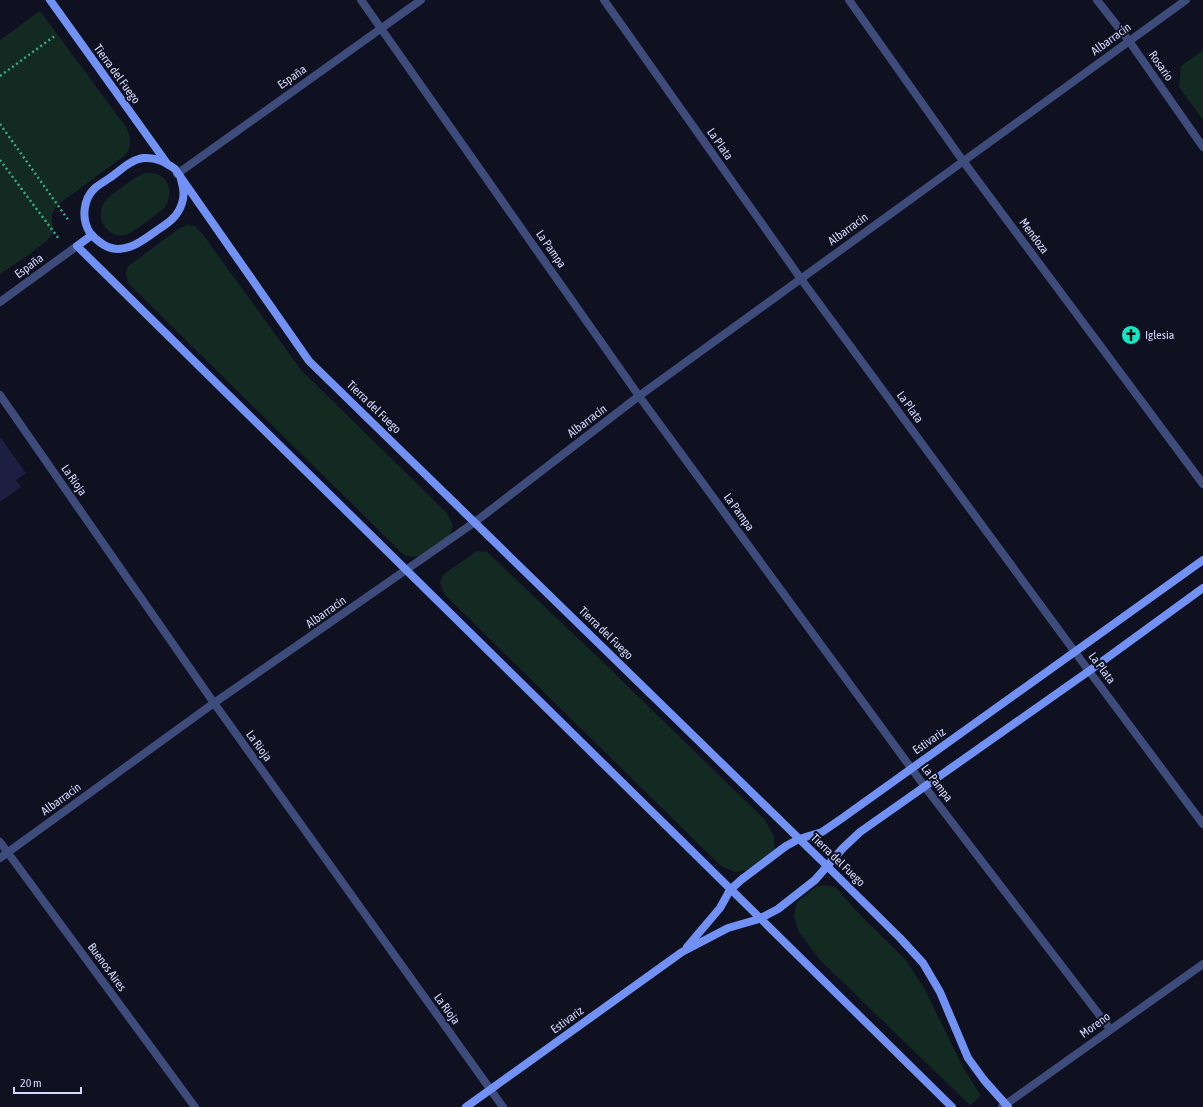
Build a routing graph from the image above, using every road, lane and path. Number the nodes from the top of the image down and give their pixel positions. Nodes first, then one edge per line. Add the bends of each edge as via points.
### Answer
1 (50, 0) edge
2 (361, 0) edge
3 (421, 0) edge
4 (604, 0) edge
5 (848, 0) edge
6 (1097, 0) edge
7 (1186, 0) edge
8 (68, 26) junction
9 (382, 28) junction
10 (1129, 41) junction
11 (0, 76) edge
12 (0, 124) edge
13 (1203, 147) edge
14 (0, 160) edge
15 (963, 161) junction
16 (166, 162) junction
17 (179, 176) junction
18 (92, 235) junction
19 (80, 244) junction
20 (69, 252) junction
21 (801, 279) junction
22 (0, 302) edge
23 (0, 395) edge
24 (639, 396) junction
25 (1203, 484) edge
26 (475, 522) junction
27 (1203, 560) edge
28 (406, 571) junction
29 (1203, 588) edge
30 (1075, 652) junction
31 (1088, 671) junction
32 (214, 703) junction
33 (912, 768) junction
34 (925, 787) junction
35 (1203, 824) edge
36 (799, 839) junction
37 (0, 842) edge
38 (7, 852) junction
39 (0, 858) edge
40 (827, 866) junction
41 (730, 890) junction
42 (760, 918) junction
43 (682, 952) junction
44 (1203, 964) edge
45 (1110, 1029) junction
46 (490, 1090) junction
47 (1005, 1106) edge
48 (195, 1107) edge
49 (466, 1107) edge
50 (503, 1107) edge
51 (952, 1107) edge

1 - 8 main road, Tierra del Fuego
2 - 9 street, La Pampa
3 - 9 street, España
4 - 21 street, La Plata
5 - 15 street, Mendoza
6 - 10 street, Rosario
7 - 10 street, Albarracín
8 - 11 path
8 - 16 main road, Tierra del Fuego
9 - 17 street, España
9 - 24 street, La Pampa
10 - 13 street, Rosario
10 - 15 street, Albarracín
12 - 19 path
14 - 20 path
15 - 21 street, Albarracín
15 - 25 street, Mendoza
16 - 17 main road
16 - 18 main road via 155,158 132,161 94,189 84,210 85,222
17 - 18 main road via 184,190 178,212 173,219 142,241 132,247 120,249 108,247
17 - 26 main road, Tierra del Fuego via 309,361
18 - 19 main road, España
19 - 20 street, España
19 - 28 main road
20 - 22 street, España
21 - 24 street, Albarracín
21 - 30 street, La Plata
23 - 32 street, La Rioja
24 - 26 street, Albarracín
24 - 33 street, La Pampa
26 - 28 street, Albarracín
26 - 36 main road, Tierra del Fuego
27 - 30 main road, Estivariz
28 - 32 street, Albarracín
28 - 41 main road
29 - 31 main road, Estivariz
30 - 31 street, La Plata
30 - 33 main road, Estivariz
31 - 34 main road, Estivariz
31 - 35 street, La Plata
32 - 38 street, Albarracín
32 - 46 street, La Rioja
33 - 34 street, La Pampa
33 - 36 main road, Estivariz via 822,832
34 - 40 main road, Estivariz via 860,832
34 - 45 street, La Pampa
36 - 40 main road, Tierra del Fuego
36 - 41 main road, Estivariz via 786,846
37 - 38 street, Buenos Aires
38 - 39 street, Albarracín
38 - 48 street, Buenos Aires
40 - 42 main road, Estivariz via 815,880 778,909
40 - 47 main road, Tierra del Fuego via 923,963 940,992 968,1058
41 - 42 main road
41 - 43 main road, Estivariz via 720,908
42 - 43 main road, Estivariz via 728,928
42 - 51 main road
43 - 46 main road, Estivariz
44 - 45 street, Moreno
45 - 47 street, Moreno
46 - 49 main road, Estivariz
46 - 50 street, La Rioja

